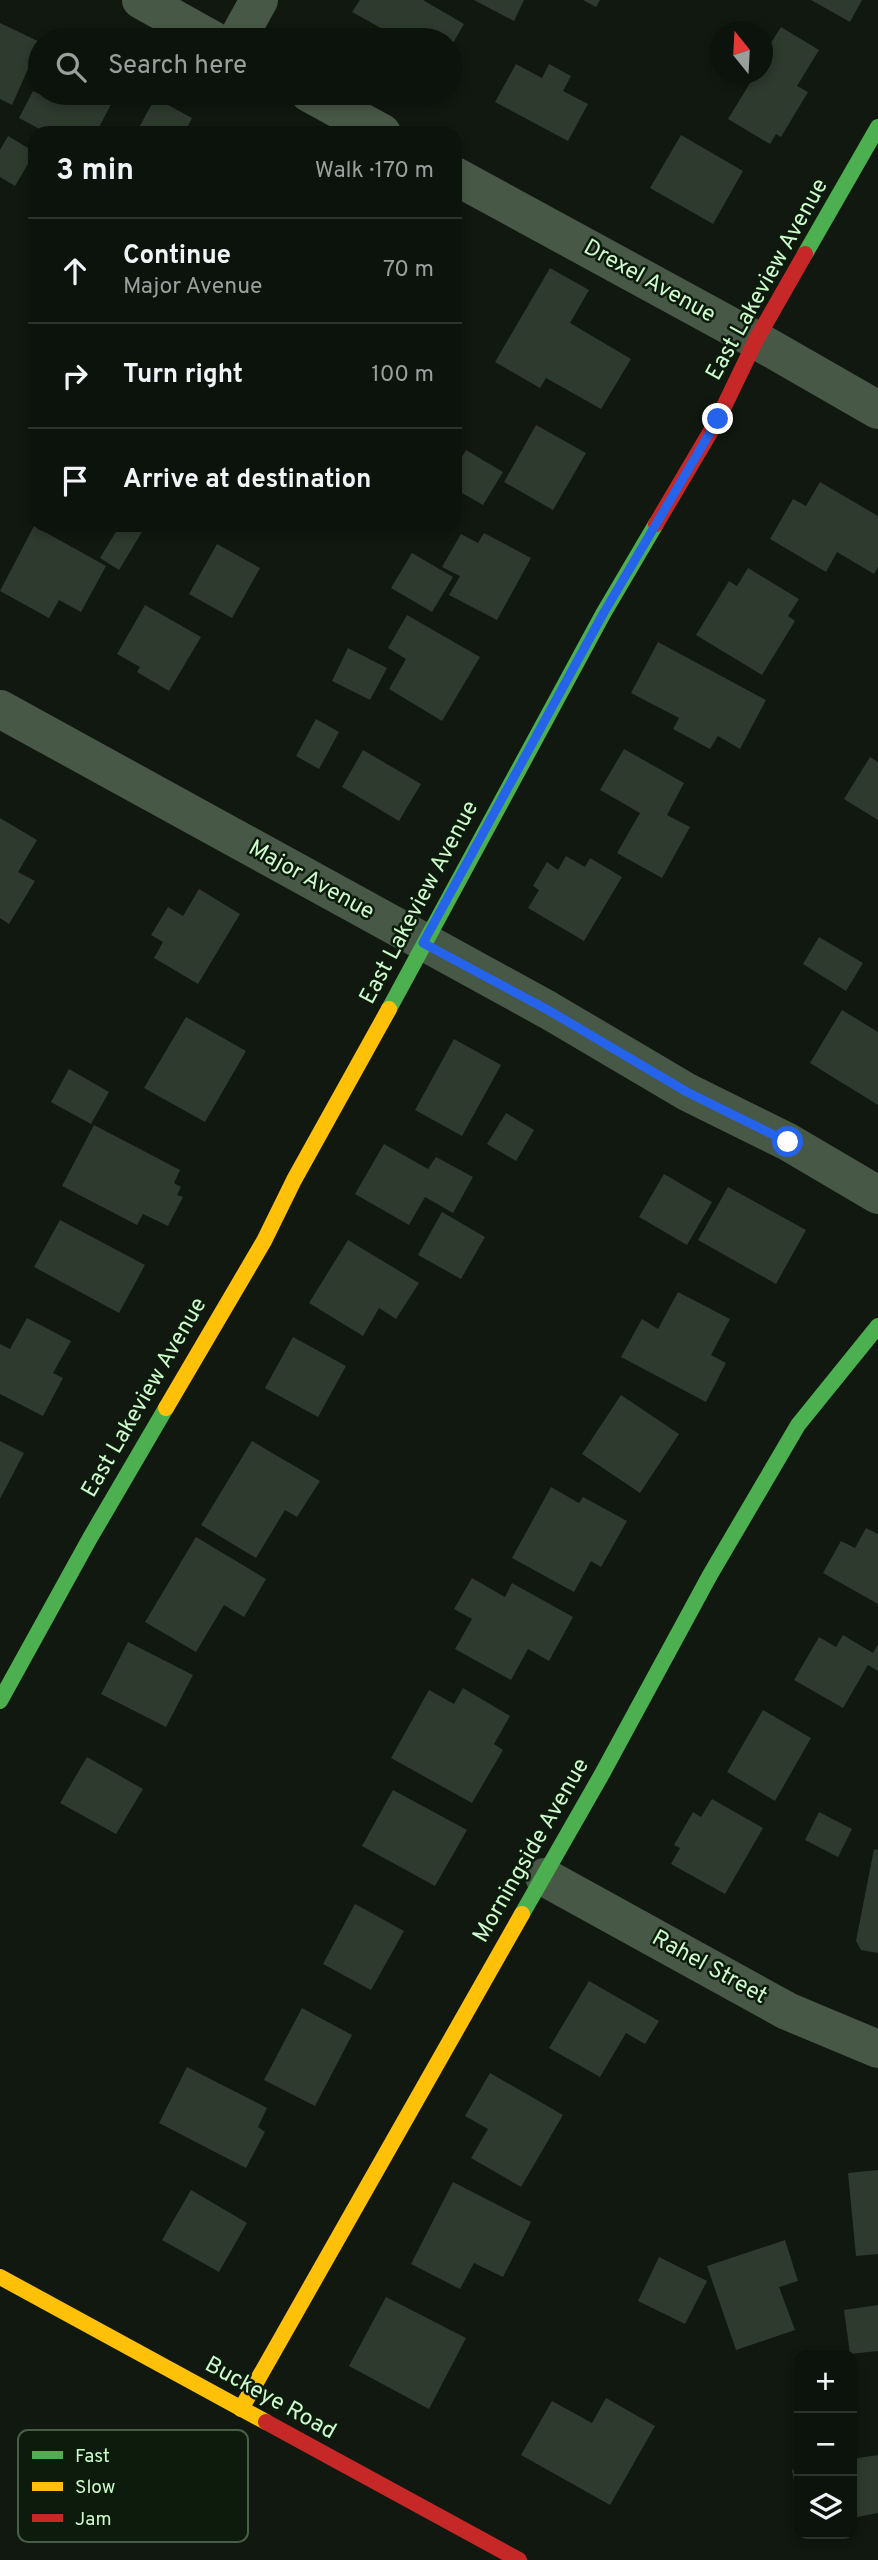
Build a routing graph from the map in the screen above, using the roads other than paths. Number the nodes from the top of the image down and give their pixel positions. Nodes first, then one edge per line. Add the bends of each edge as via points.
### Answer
1 (141, 0) edge
2 (259, 0) edge
3 (191, 28) edge
4 (244, 28) edge
5 (331, 105) edge
6 (369, 126) edge
7 (878, 127) edge
8 (462, 180) edge
9 (756, 340) junction
10 (878, 410) edge
11 (0, 709) edge
12 (423, 943) junction
13 (878, 1195) edge
14 (878, 1326) edge
15 (0, 1701) edge
16 (544, 1877) junction
17 (878, 2049) edge
18 (0, 2277) edge
19 (241, 2409) junction
20 (519, 2560) edge

1 - 3 street
2 - 4 street
5 - 6 street
7 - 9 street, East Lakeview Avenue
8 - 9 street, Drexel Avenue
9 - 10 street, Drexel Avenue
9 - 12 street, East Lakeview Avenue via 718,419 603,614
11 - 12 street, Major Avenue
12 - 13 street, Major Avenue
12 - 15 street, East Lakeview Avenue via 264,1241
14 - 16 street, Morningside Avenue via 798,1425
16 - 17 street, Rahel Street via 787,2011
16 - 19 street, Morningside Avenue
18 - 19 street, Buckeye Road
19 - 20 street, Buckeye Road

